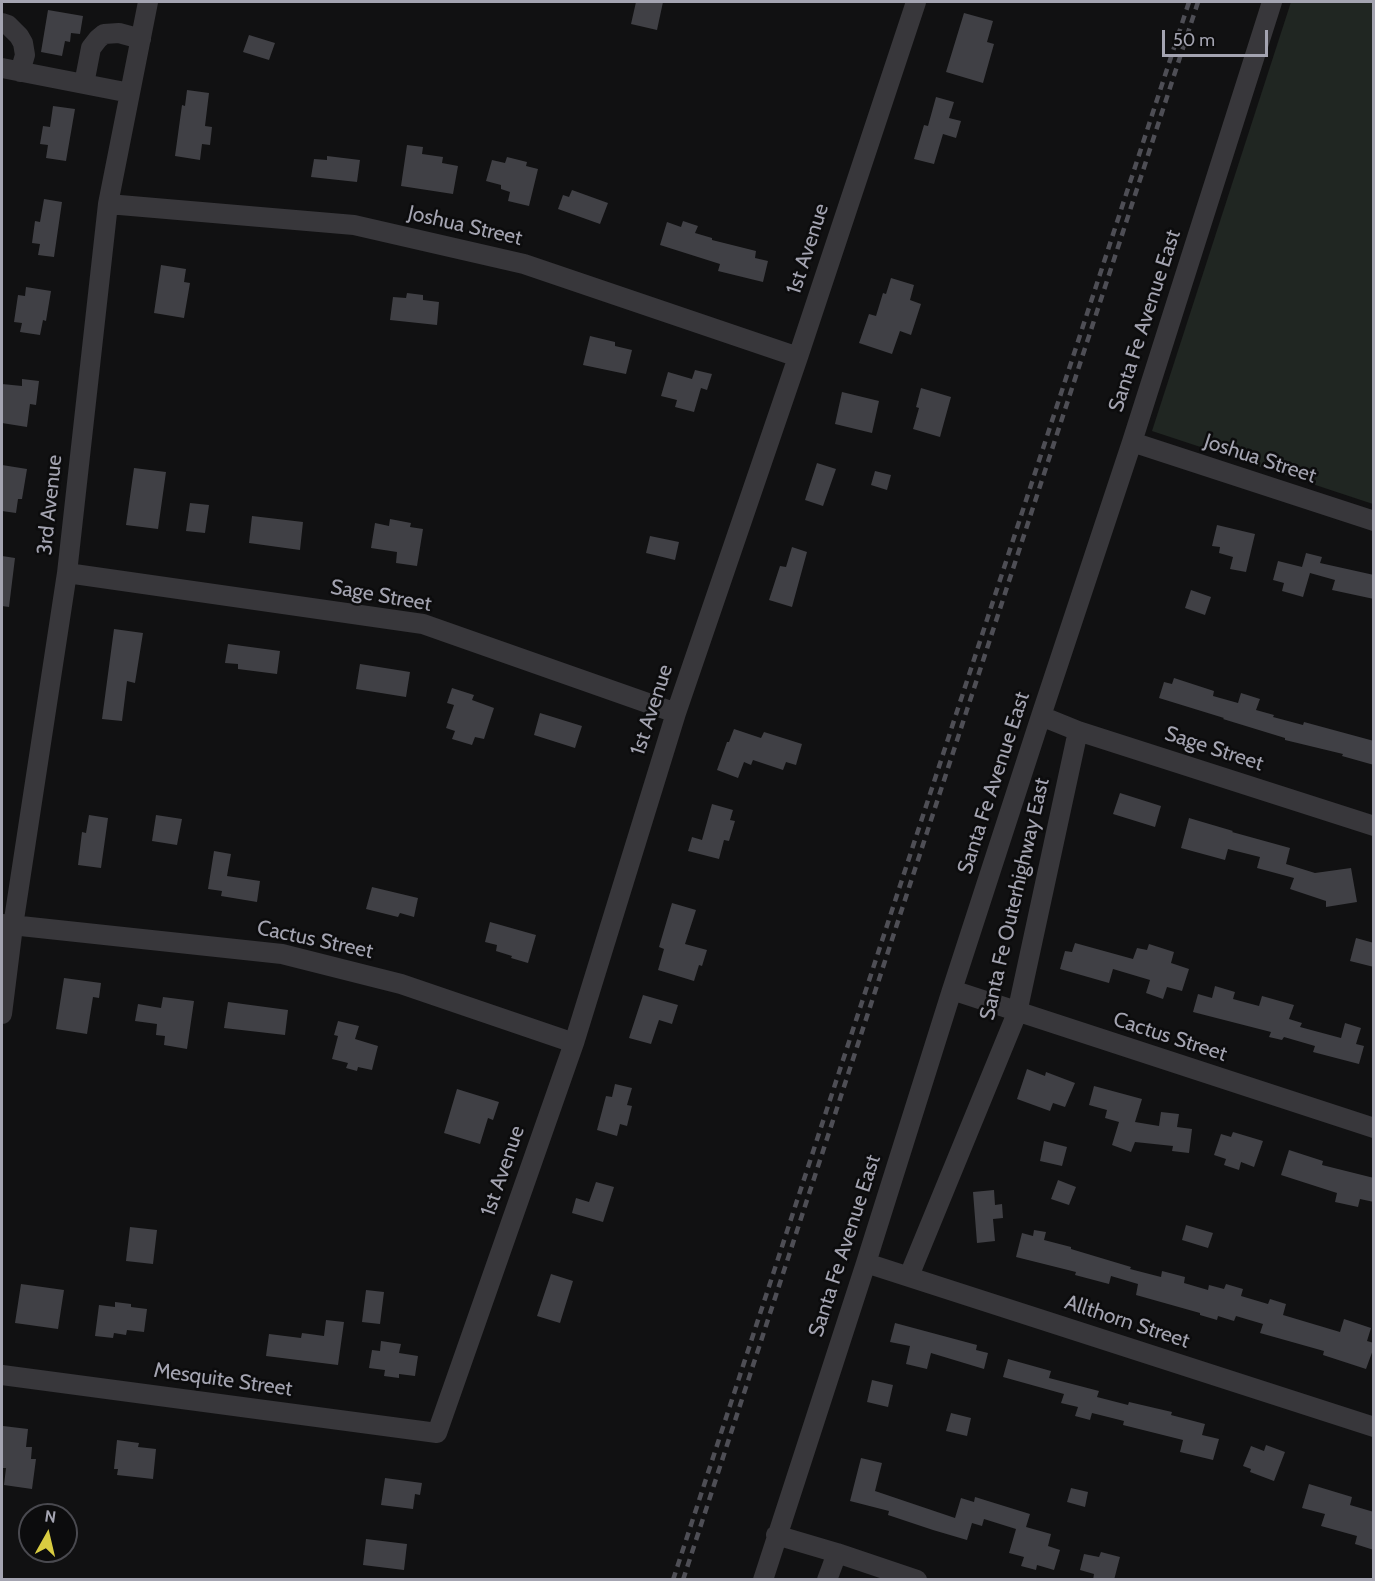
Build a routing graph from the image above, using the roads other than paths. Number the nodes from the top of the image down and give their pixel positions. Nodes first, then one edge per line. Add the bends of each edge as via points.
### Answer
1 (148, 2) edge
2 (916, 2) edge
3 (1272, 2) edge
4 (2, 23) edge
5 (141, 39) junction
6 (11, 70) edge
7 (84, 84) junction
8 (130, 93) junction
9 (108, 204) junction
10 (798, 357) junction
11 (1132, 442) junction
12 (1374, 521) edge
13 (67, 573) junction
14 (676, 713) junction
15 (1041, 716) junction
16 (1078, 730) junction
17 (1374, 826) edge
18 (7, 925) edge
19 (952, 990) junction
20 (1017, 1012) junction
21 (2, 1014) edge
22 (574, 1043) junction
23 (1374, 1128) edge
24 (866, 1263) junction
25 (909, 1276) junction
26 (2, 1376) edge
27 (1374, 1428) edge
28 (437, 1433) joint
29 (776, 1535) junction
30 (837, 1553) junction
31 (763, 1580) edge
32 (827, 1580) edge
33 (917, 1580) edge

1 - 5 street, 3rd Avenue
2 - 10 street, 1st Avenue
3 - 11 street, Santa Fe Avenue East
4 - 6 street via 24,44 26,55
5 - 7 street via 104,34 91,48
5 - 8 street, 3rd Avenue
6 - 7 street
7 - 8 street
8 - 9 street, 3rd Avenue
9 - 10 street, Joshua Street via 354,225 524,264
9 - 13 street, 3rd Avenue
10 - 14 street, 1st Avenue
11 - 12 street, Joshua Street
11 - 15 street, Santa Fe Avenue East
13 - 14 street, Sage Street via 423,624
13 - 18 street, 3rd Avenue
14 - 22 street, 1st Avenue
15 - 16 street, Sage Street
15 - 19 street, Santa Fe Avenue East
16 - 17 street, Sage Street
16 - 20 street, Santa Fe Outerhighway East
18 - 21 street, 3rd Avenue
18 - 22 street, Cactus Street via 282,954 401,984
19 - 20 street, Cactus Street
19 - 24 street, Santa Fe Avenue East
20 - 23 street, Cactus Street
20 - 25 street, Santa Fe Outerhighway East
22 - 28 street, 1st Avenue
24 - 25 street, Allthorn Street
24 - 29 street, Santa Fe Avenue East
25 - 27 street, Allthorn Street
26 - 28 street, Mesquite Street
29 - 30 street
29 - 31 street, Santa Fe Avenue East
30 - 32 street
30 - 33 street

